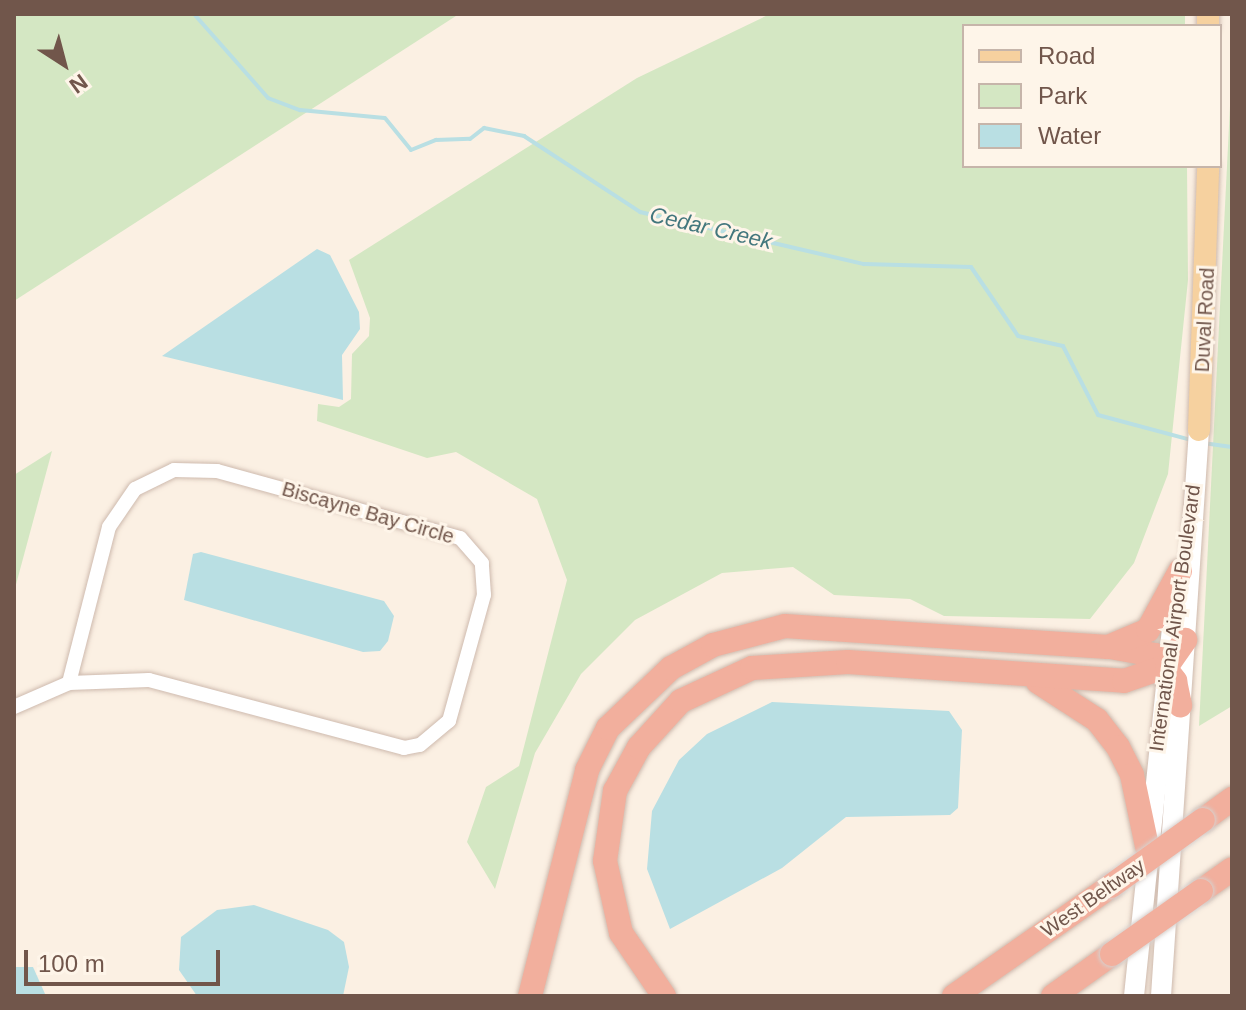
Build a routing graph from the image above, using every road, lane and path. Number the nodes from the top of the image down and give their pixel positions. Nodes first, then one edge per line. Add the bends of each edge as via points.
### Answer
1 (1208, 168) edge
2 (1199, 430) joint
3 (1196, 474) junction
4 (1180, 571) junction
5 (1185, 640) junction
6 (1108, 647) junction
7 (1167, 666) junction
8 (1024, 677) junction
9 (69, 683) junction
10 (1180, 705) junction
11 (14, 707) edge
12 (1232, 799) edge
13 (1147, 846) junction
14 (1232, 869) edge
15 (530, 996) edge
16 (664, 996) edge
17 (954, 996) edge
18 (1053, 996) edge
19 (1134, 996) edge
20 (1161, 996) edge

1 - 2 main road, Duval Road
2 - 3 main road, Duval Road
3 - 4 main road, International Airport Boulevard
3 - 5 main road, International Airport Boulevard
4 - 6 highway via 1148,630
4 - 7 main road, International Airport Boulevard
5 - 7 highway
5 - 10 main road, International Airport Boulevard
6 - 7 highway via 1155,655
6 - 15 highway via 785,626 693,654 638,695 598,746 575,808
7 - 8 highway via 1124,681
7 - 10 highway
7 - 13 main road, International Airport Boulevard
8 - 13 highway via 1067,696 1118,747 1132,775
8 - 16 highway via 848,662 775,665 729,674 674,707 639,747 615,791 605,861 621,933
9 - 9 street, Biscayne Bay Circle via 121,504 154,477 206,469 460,538 473,548 484,595 449,721 431,741 404,748 149,680
9 - 11 street
10 - 20 main road, International Airport Boulevard
12 - 17 highway, West Beltway, bridge
13 - 19 main road, International Airport Boulevard
14 - 18 highway, bridge

